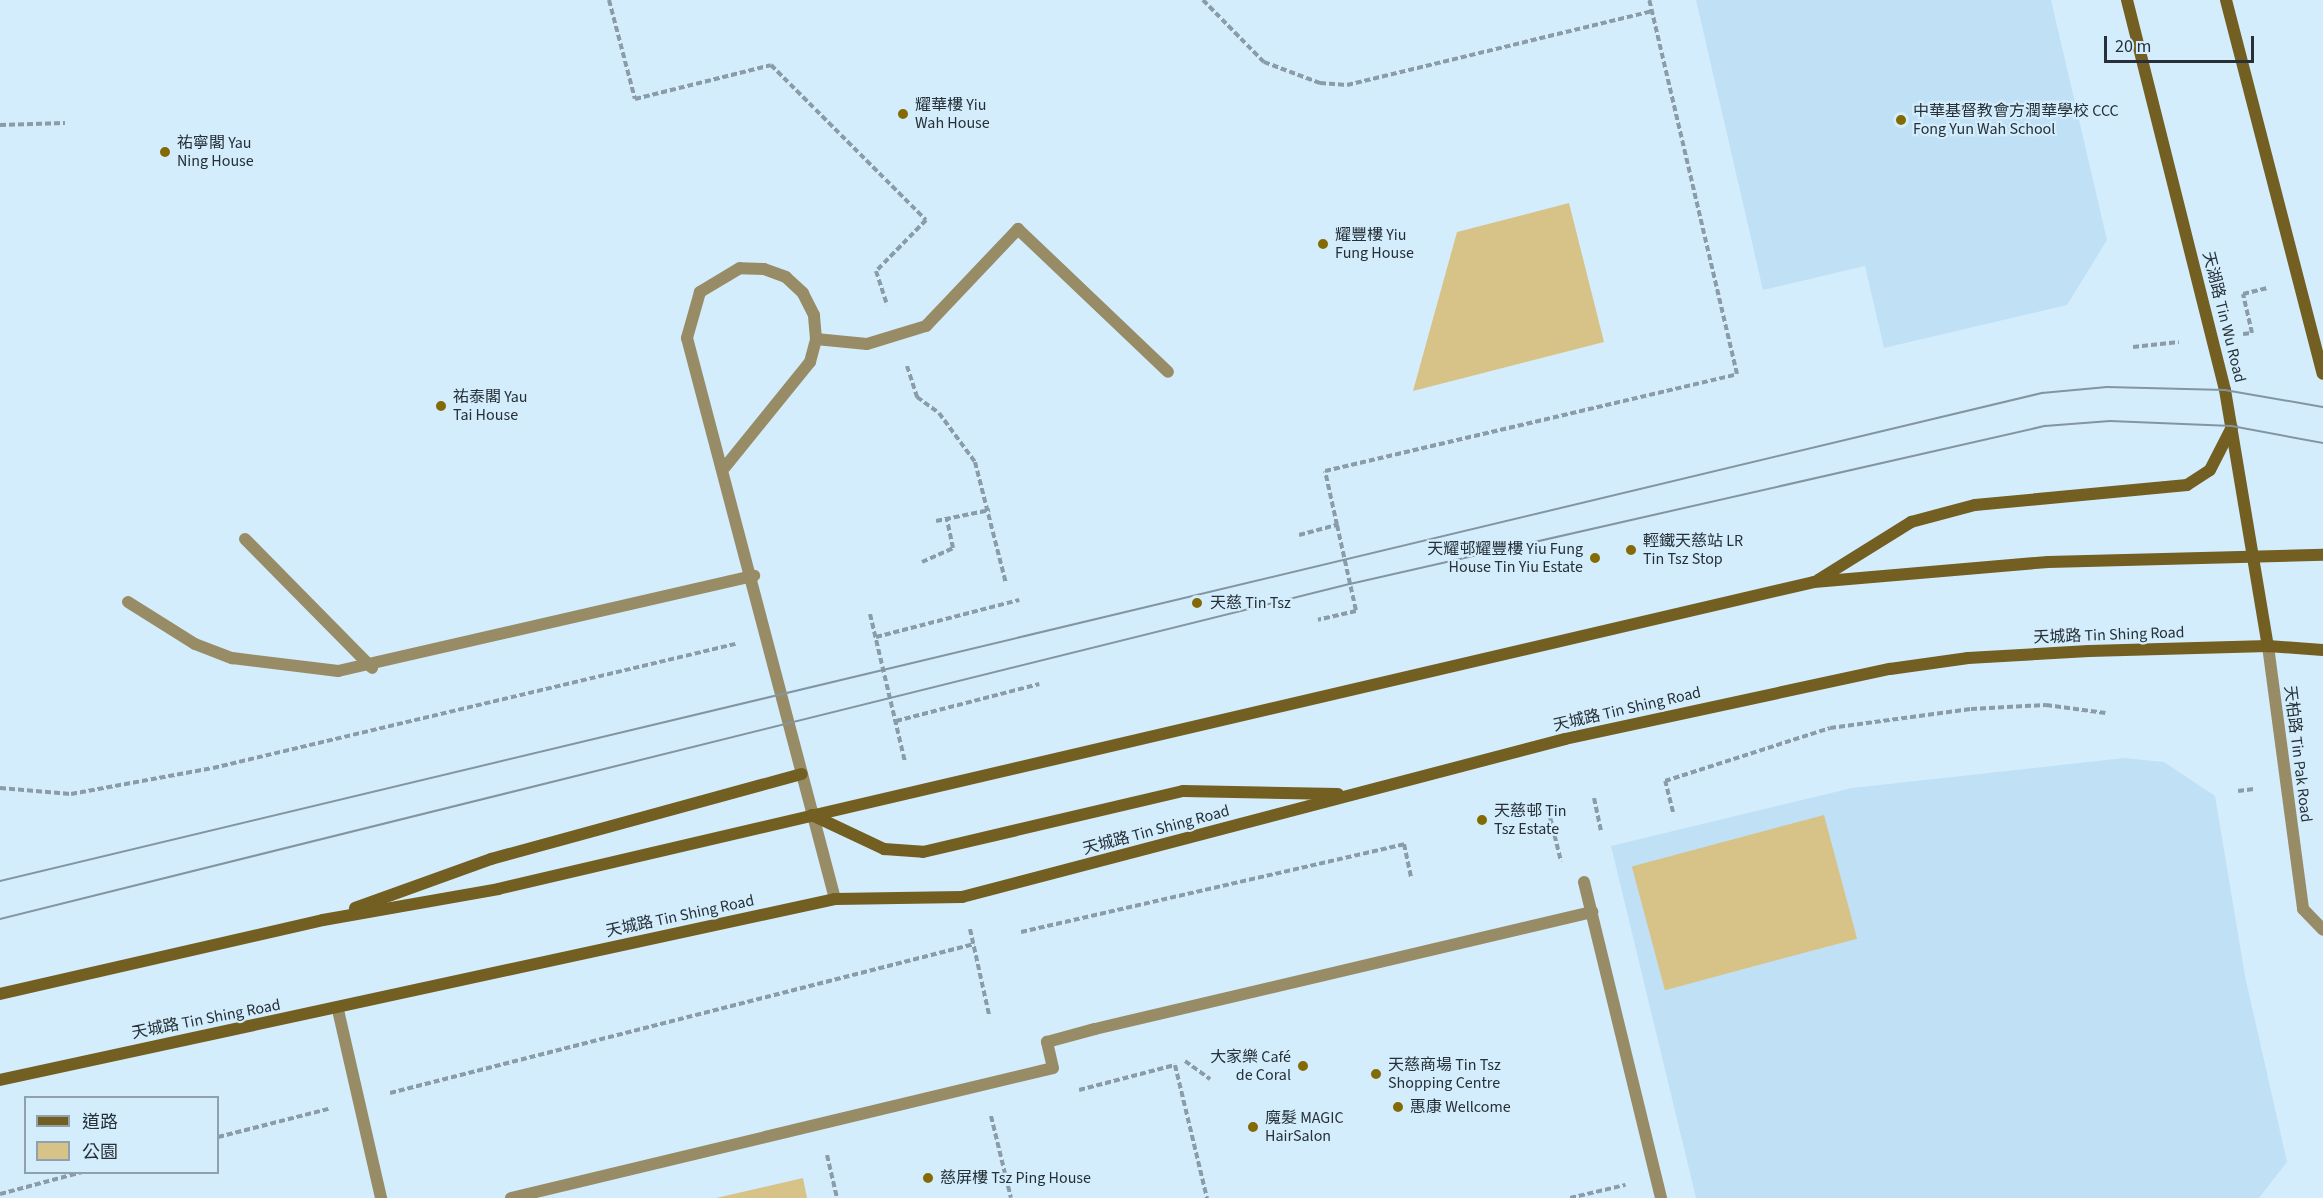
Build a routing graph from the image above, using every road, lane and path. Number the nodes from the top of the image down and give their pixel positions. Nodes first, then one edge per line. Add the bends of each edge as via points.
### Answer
1 (609, 0) edge
2 (1203, 0) edge
3 (1649, 0) edge
4 (2127, 0) edge
5 (2226, 0) edge
6 (1652, 11) junction
7 (65, 123) dead end
8 (0, 125) edge
9 (898, 338) junction
10 (816, 339) junction
11 (1168, 372) dead end
12 (2323, 374) edge
13 (2232, 426) junction
14 (725, 467) junction
15 (990, 510) junction
16 (947, 519) junction
17 (936, 521) dead end
18 (1337, 525) junction
19 (1299, 535) dead end
20 (245, 539) dead end
21 (2256, 553) junction
22 (2323, 555) edge
23 (922, 562) dead end
24 (754, 576) junction
25 (1814, 582) junction
26 (1006, 584) dead end
27 (1019, 600) dead end
28 (128, 602) dead end
29 (870, 614) dead end
30 (1318, 620) dead end
31 (769, 636) junction
32 (876, 637) junction
33 (2268, 646) junction
34 (2323, 650) edge
35 (372, 668) junction
36 (1039, 684) dead end
37 (2105, 712) dead end
38 (896, 721) junction
39 (902, 745) dead end
40 (802, 774) junction
41 (0, 788) edge
42 (1354, 795) junction
43 (1594, 798) dead end
44 (1548, 809) dead end
45 (1673, 812) dead end
46 (812, 815) junction
47 (1601, 830) dead end
48 (1556, 841) dead end
49 (1411, 878) dead end
50 (1584, 882) dead end
51 (835, 899) junction
52 (1592, 912) junction
53 (323, 920) junction
54 (2323, 930) edge
55 (1021, 932) dead end
56 (0, 994) edge
57 (338, 1010) junction
58 (989, 1015) dead end
59 (1185, 1061) dead end
60 (1053, 1068) junction
61 (1210, 1079) dead end
62 (0, 1080) edge
63 (983, 1086) junction
64 (357, 1101) junction
65 (819, 1125) junction
66 (219, 1137) edge
67 (78, 1174) edge
68 (1632, 1184) dead end
69 (1, 1194) edge
70 (381, 1198) edge
71 (511, 1198) edge
72 (837, 1198) edge
73 (1011, 1198) edge
74 (1207, 1198) edge
75 (1570, 1198) edge
76 (1661, 1198) edge

1 - 9 path via 635,99 771,65 926,220 876,271
2 - 6 path via 1264,63 1320,83 1347,85
3 - 6 path
4 - 13 main road, 天湖路 Tin Wu Road
5 - 12 main road
6 - 18 path via 1737,374 1325,471
7 - 8 path
9 - 10 street via 867,344
9 - 11 street via 926,326 1018,229
9 - 15 path via 917,397 945,420 975,462
10 - 14 street via 810,362
10 - 14 street via 814,315 786,277 741,268 700,292 687,338
13 - 21 main road, 天湖路 Tin Wu Road
13 - 25 main road via 2210,470 2187,485 1976,505 1911,522
14 - 24 street
15 - 16 path
15 - 26 path
16 - 17 path
16 - 23 path via 953,548
18 - 19 path
18 - 30 path via 1356,611
20 - 35 street
21 - 22 main road
21 - 25 main road via 2048,562
21 - 33 main road, 天湖路 Tin Wu Road
24 - 31 street
24 - 35 street
25 - 46 main road
27 - 32 path
28 - 35 street via 195,644 232,658 304,670
29 - 32 path
31 - 40 street
31 - 41 path via 213,768 71,794
32 - 38 path
33 - 34 main road, 天城路 Tin Shing Road
33 - 42 main road, 天城路 Tin Shing Road via 1968,658 1890,669 1565,739
33 - 54 street, 天柏路 Tin Pak Road via 2303,909
36 - 38 path
37 - 45 path via 2046,705 1894,717 1830,728 1665,781
38 - 39 path
40 - 46 street
40 - 53 main road via 491,859
42 - 46 main road via 1183,791 922,852 884,849
42 - 51 main road, 天城路 Tin Shing Road via 962,897
43 - 47 path
44 - 48 path
46 - 51 street
46 - 53 main road via 498,889
49 - 55 path via 1404,844
50 - 52 street
51 - 57 main road, 天城路 Tin Shing Road
52 - 60 street via 1047,1042
52 - 76 street
53 - 56 main road
57 - 62 main road, 天城路 Tin Shing Road
57 - 64 street
58 - 64 path via 974,944
59 - 61 path
60 - 63 street
60 - 74 path via 1062,1094 1175,1065
63 - 65 street
63 - 73 path
64 - 66 path
64 - 70 street
65 - 71 street
65 - 72 path
67 - 69 path
68 - 75 path

